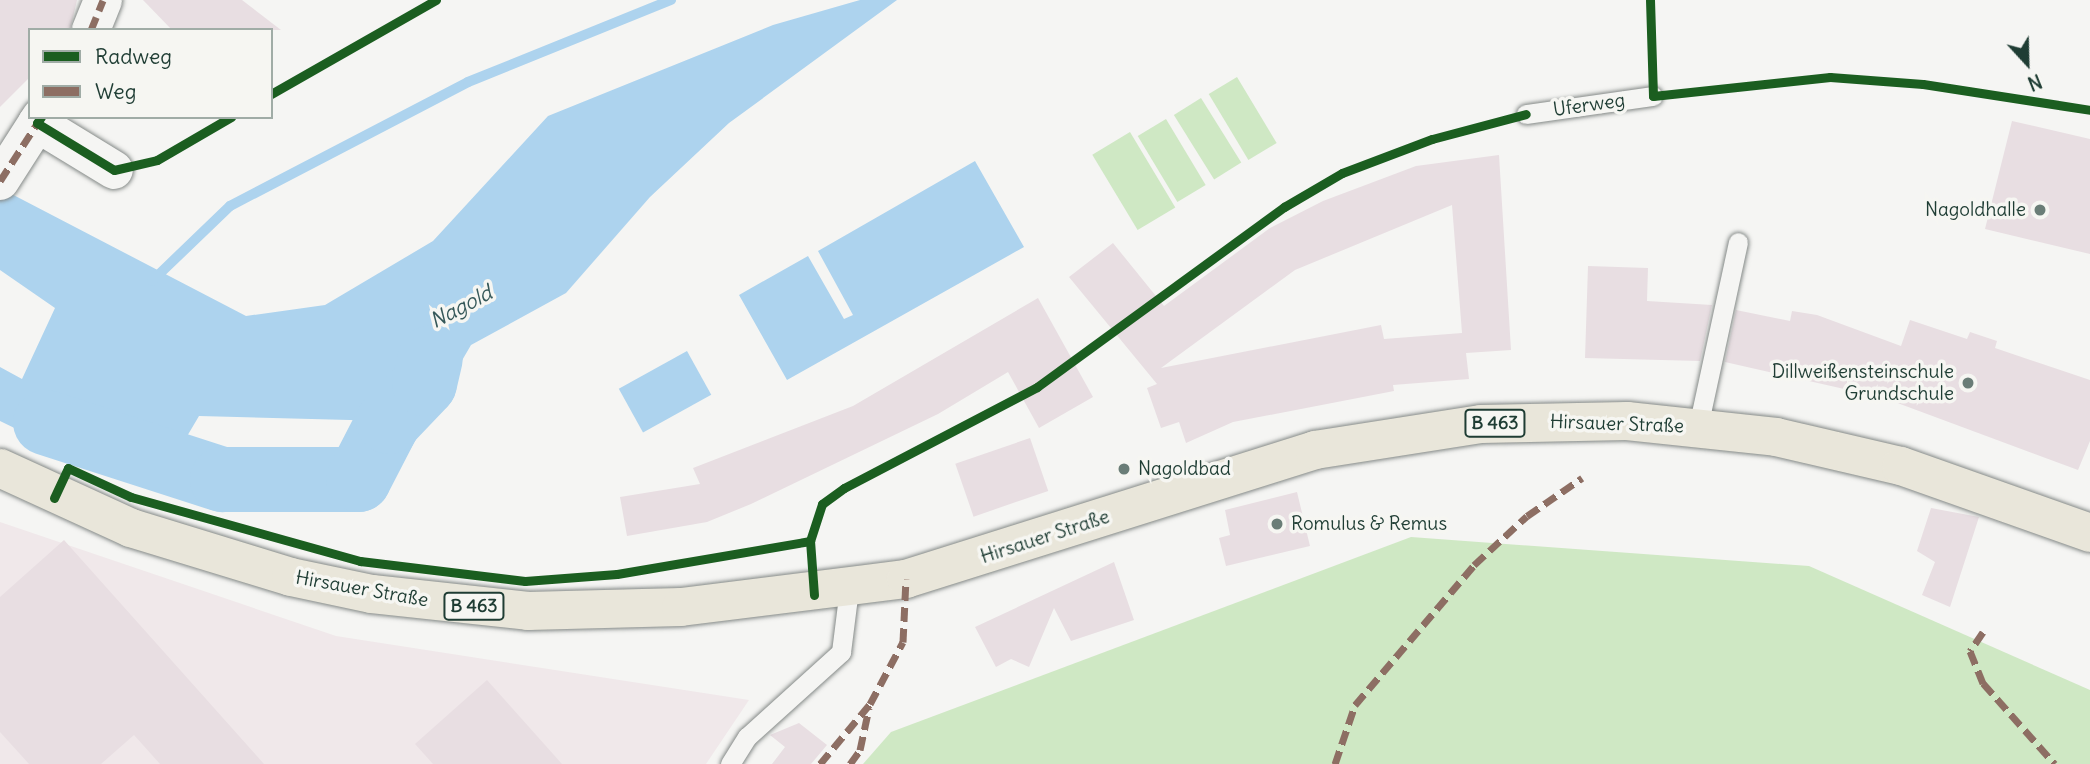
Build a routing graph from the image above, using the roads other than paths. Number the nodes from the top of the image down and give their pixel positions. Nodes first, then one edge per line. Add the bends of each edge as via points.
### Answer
1 (103, 0) edge
2 (92, 28) edge
3 (1653, 96) dead end
4 (1526, 114) dead end
5 (39, 120) edge
6 (114, 170) dead end
7 (3, 177) edge
8 (1738, 242) dead end
9 (1698, 427) junction
10 (0, 468) edge
11 (2090, 533) edge
12 (849, 589) junction
13 (730, 764) edge

1 - 2 street
3 - 4 lane, Uferweg
5 - 6 street
5 - 7 street
8 - 9 lane
9 - 11 main road, Hirsauer Straße / B 463 via 1776,437 1901,466
9 - 12 main road, Hirsauer Straße / B 463 via 1560,420 1381,436 1255,468 1001,552
10 - 12 main road, Hirsauer Straße / B 463 via 54,498 191,548 372,594 528,611 681,607
12 - 13 lane via 841,652 747,737

